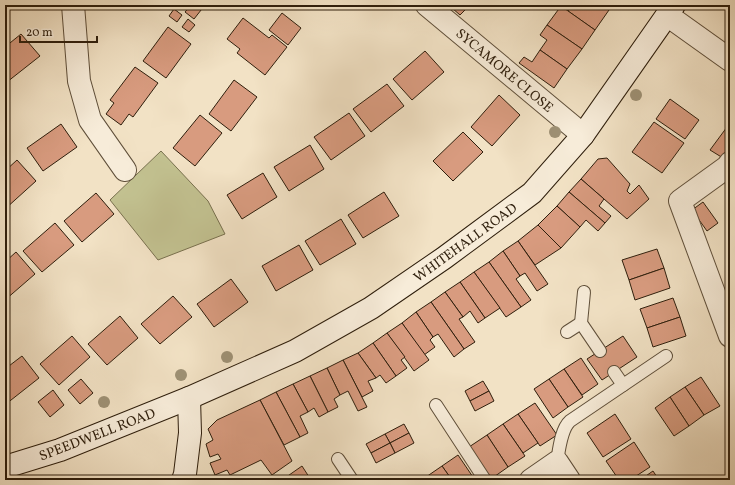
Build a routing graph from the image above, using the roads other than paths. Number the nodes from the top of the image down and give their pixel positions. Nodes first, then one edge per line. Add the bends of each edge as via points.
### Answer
1 (73, 5) edge
2 (427, 5) edge
3 (671, 10) edge
4 (730, 60) edge
5 (583, 135) junction
6 (730, 163) edge
7 (126, 170) dead end
8 (584, 292) dead end
9 (581, 322) junction
10 (567, 332) dead end
11 (730, 336) edge
12 (600, 351) dead end
13 (666, 356) dead end
14 (614, 372) dead end
15 (623, 385) junction
16 (189, 398) junction
17 (436, 405) dead end
18 (338, 459) dead end
19 (5, 467) edge
20 (563, 471) edge
21 (183, 480) edge
22 (352, 480) edge
23 (485, 480) edge
24 (531, 480) edge

1 - 7 street via 78,81 90,120
2 - 5 street, SYCAMORE CLOSE
3 - 4 street
3 - 5 street, WHITEHALL ROAD
5 - 16 street, WHITEHALL ROAD via 532,193 371,308 295,351
6 - 11 street via 680,201
8 - 9 lane
9 - 10 lane
9 - 12 lane
13 - 15 lane
14 - 15 lane
15 - 20 lane via 567,423 563,433
16 - 19 street, SPEEDWELL ROAD via 60,450
16 - 21 street via 190,433
17 - 23 lane
18 - 22 lane
20 - 24 street

